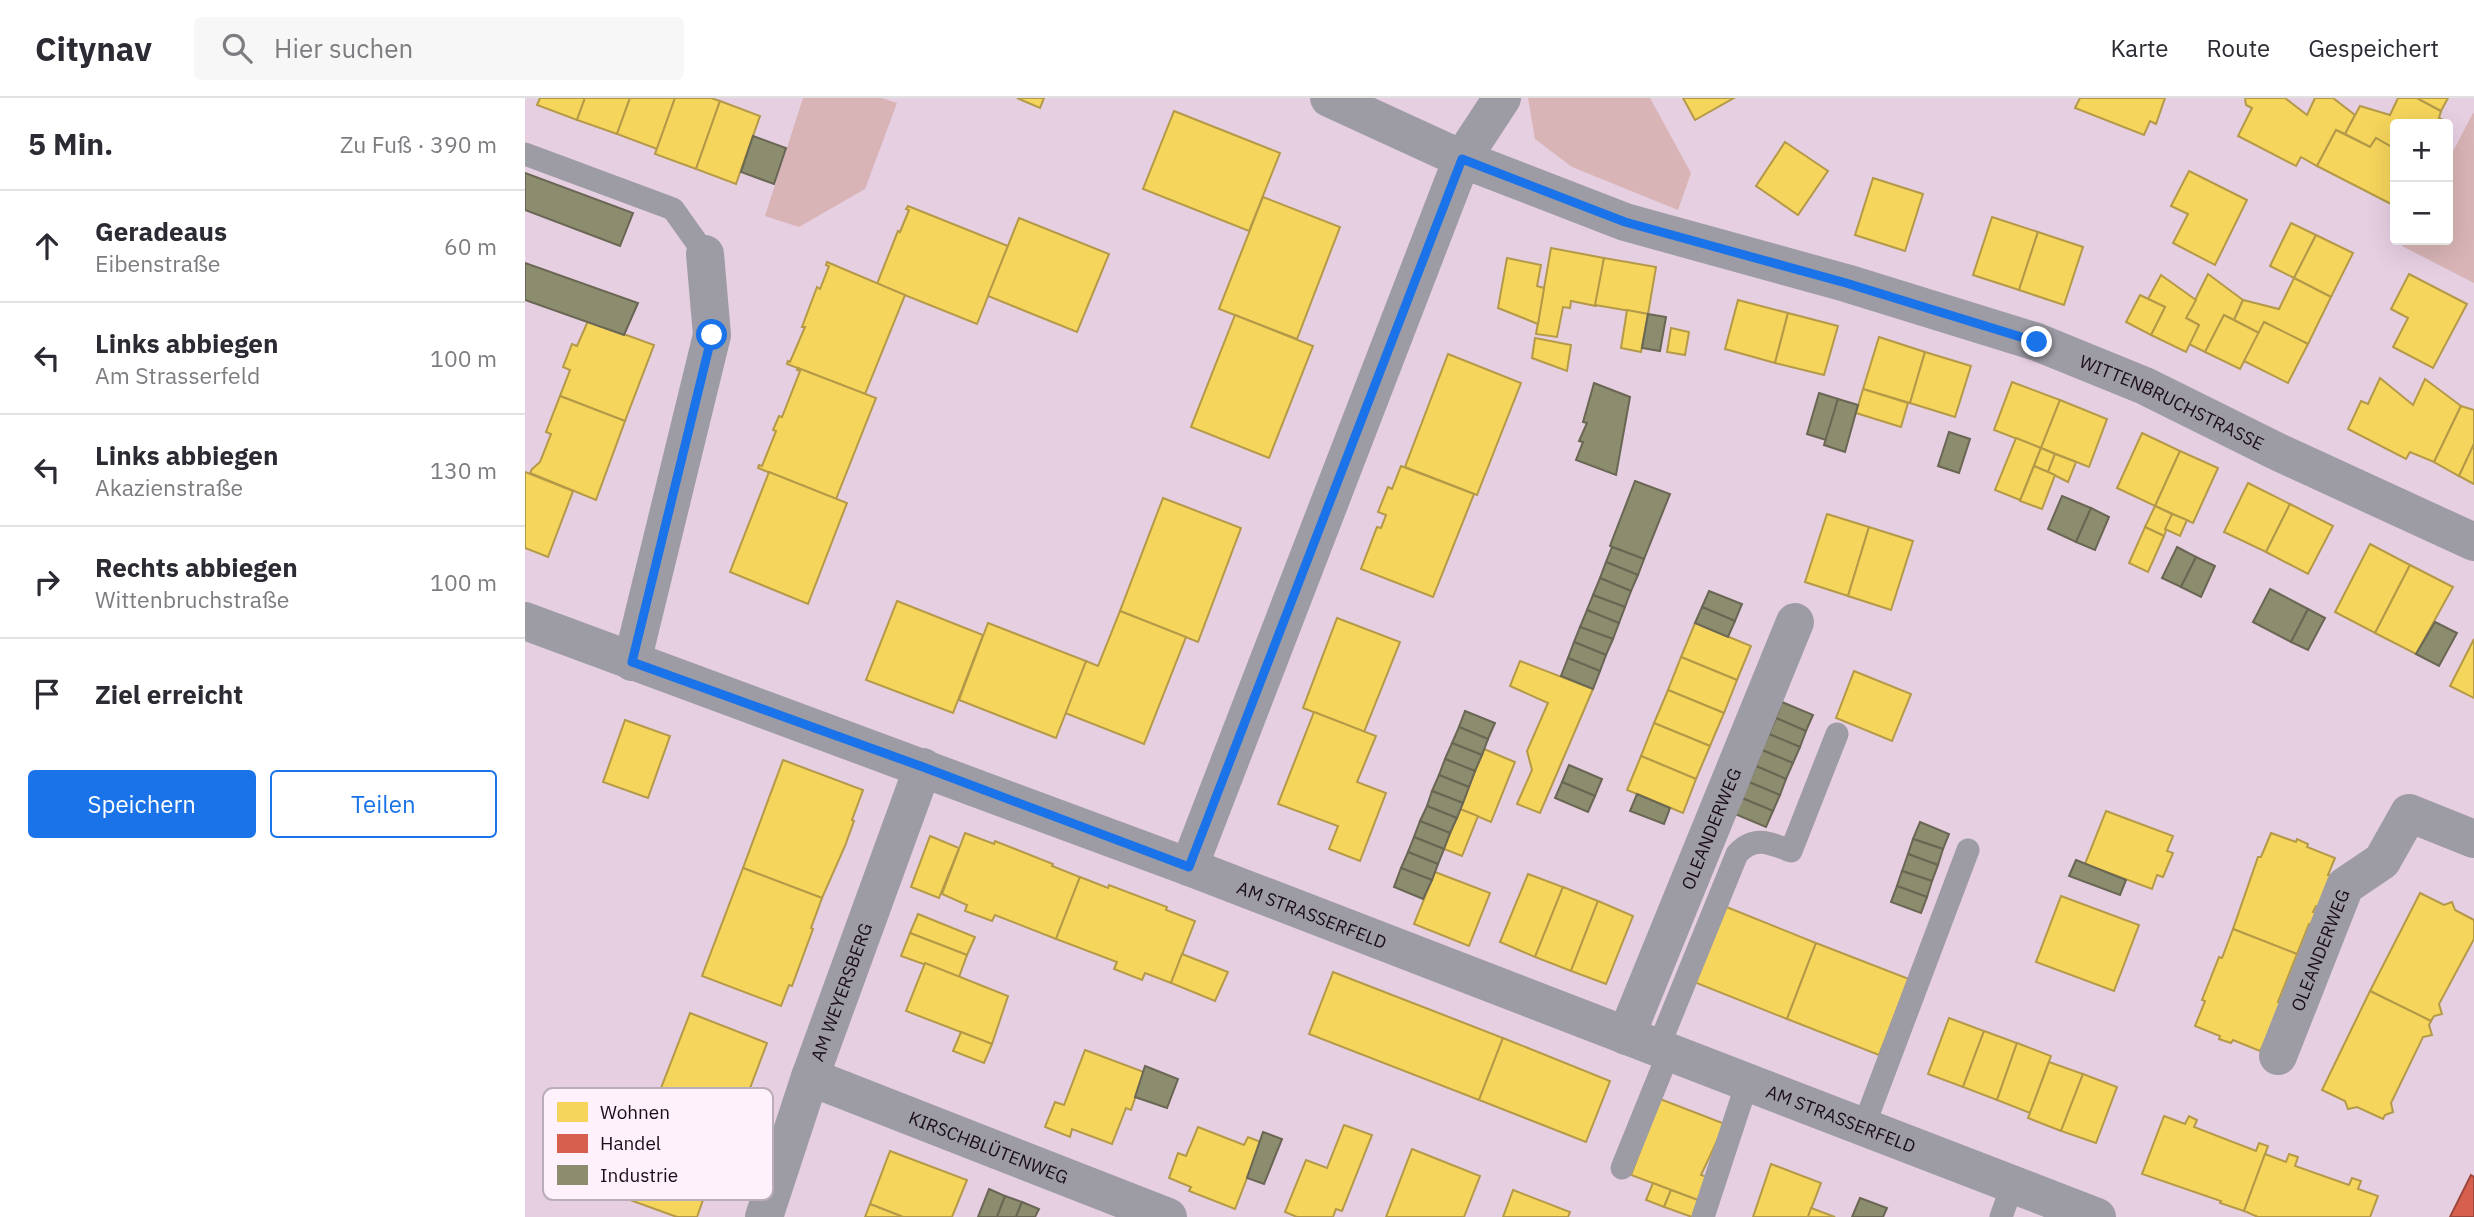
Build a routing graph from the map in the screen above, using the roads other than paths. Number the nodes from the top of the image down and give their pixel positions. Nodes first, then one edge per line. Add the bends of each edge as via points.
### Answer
1 (1329, 98) edge
2 (1502, 98) edge
3 (525, 154) edge
4 (1462, 159) junction
5 (705, 254) joint
6 (2474, 542) edge
7 (525, 621) edge
8 (1795, 622) dead end
9 (632, 662) junction
10 (1837, 733) dead end
11 (923, 767) junction
12 (2474, 839) edge
13 (1968, 850) dead end
14 (1189, 867) junction
15 (1651, 1046) junction
16 (2278, 1056) dead end
17 (810, 1077) junction
18 (1747, 1083) junction
19 (1863, 1128) junction
20 (1622, 1168) dead end
21 (773, 1190) edge
22 (770, 1200) edge
23 (2006, 1201) edge
24 (764, 1217) edge
25 (1167, 1217) edge
26 (1703, 1217) edge
27 (2097, 1217) edge

1 - 4 street, WITTENBRUCHSTRASSE
2 - 4 street
3 - 5 lane via 673,209
4 - 6 street, WITTENBRUCHSTRASSE via 1625,222 2037,342 2145,386
4 - 14 street
5 - 9 street via 712,335
7 - 9 street, AM STRASSERFELD
8 - 15 street, OLEANDERWEG
9 - 11 street, AM STRASSERFELD
10 - 15 lane via 1791,851 1765,841 1753,842 1744,846 1731,865
11 - 14 street, AM STRASSERFELD
11 - 17 street, AM WEYERSBERG
12 - 16 street, OLEANDERWEG via 2409,813 2382,862 2345,886
13 - 19 lane
14 - 15 street, AM STRASSERFELD
15 - 18 street, AM STRASSERFELD
15 - 20 lane
17 - 21 street, AM WEYERSBERG
17 - 25 street, KIRSCHBLÜTENWEG
18 - 19 street, AM STRASSERFELD
18 - 26 lane
19 - 23 street, AM STRASSERFELD
22 - 24 street, AM WEYERSBERG
23 - 27 street, AM STRASSERFELD

